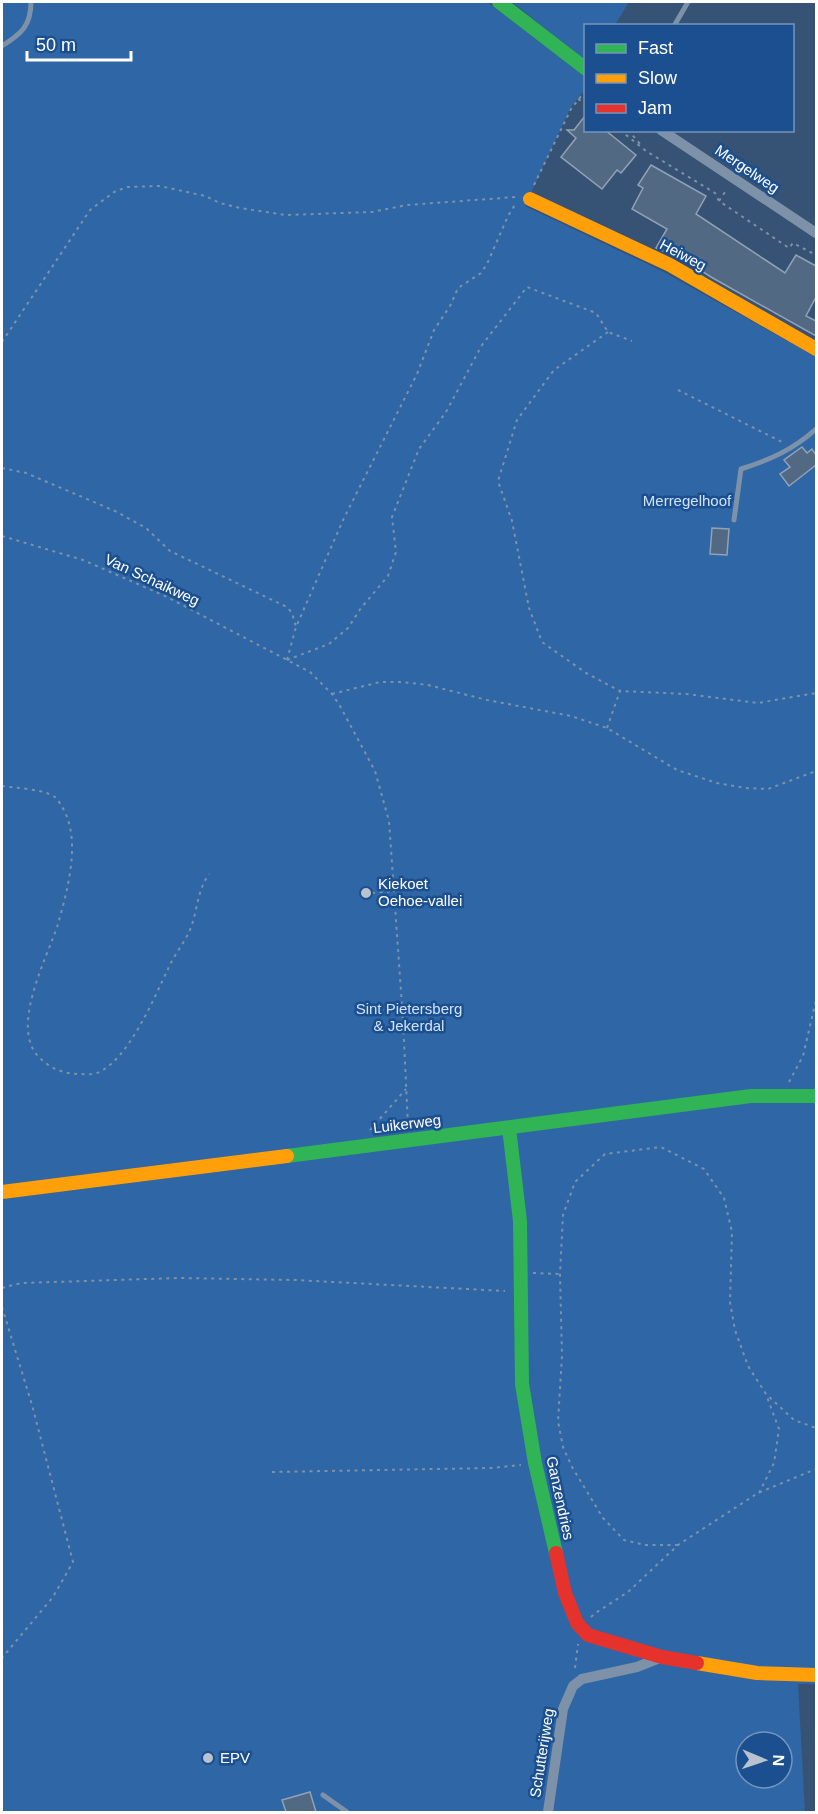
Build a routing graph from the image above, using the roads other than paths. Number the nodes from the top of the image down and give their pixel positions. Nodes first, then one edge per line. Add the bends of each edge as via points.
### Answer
1 (31, 2) edge
2 (499, 2) edge
3 (688, 2) edge
4 (675, 24) edge
5 (2, 46) edge
6 (584, 68) edge
7 (664, 132) edge
8 (526, 198) road end
9 (816, 233) edge
10 (816, 349) edge
11 (816, 429) edge
12 (734, 520) dead end
13 (816, 1096) edge
14 (509, 1128) junction
15 (2, 1192) edge
16 (662, 1657) junction
17 (816, 1675) edge
18 (323, 1795) dead end
19 (347, 1812) edge
20 (548, 1812) edge

1 - 5 lane via 26,28
2 - 6 street
3 - 4 lane
7 - 9 street, Mergelweg
8 - 10 street, Heiweg via 669,265
11 - 12 lane via 792,448 741,469
13 - 14 street, Luikerweg via 751,1096
14 - 15 street, Luikerweg
14 - 16 street, Ganzendries via 520,1221 522,1384 535,1463 565,1593 577,1623 588,1635
16 - 17 street via 757,1673
16 - 20 street, Schutterijweg via 637,1667 582,1679 573,1686 563,1709
18 - 19 lane

